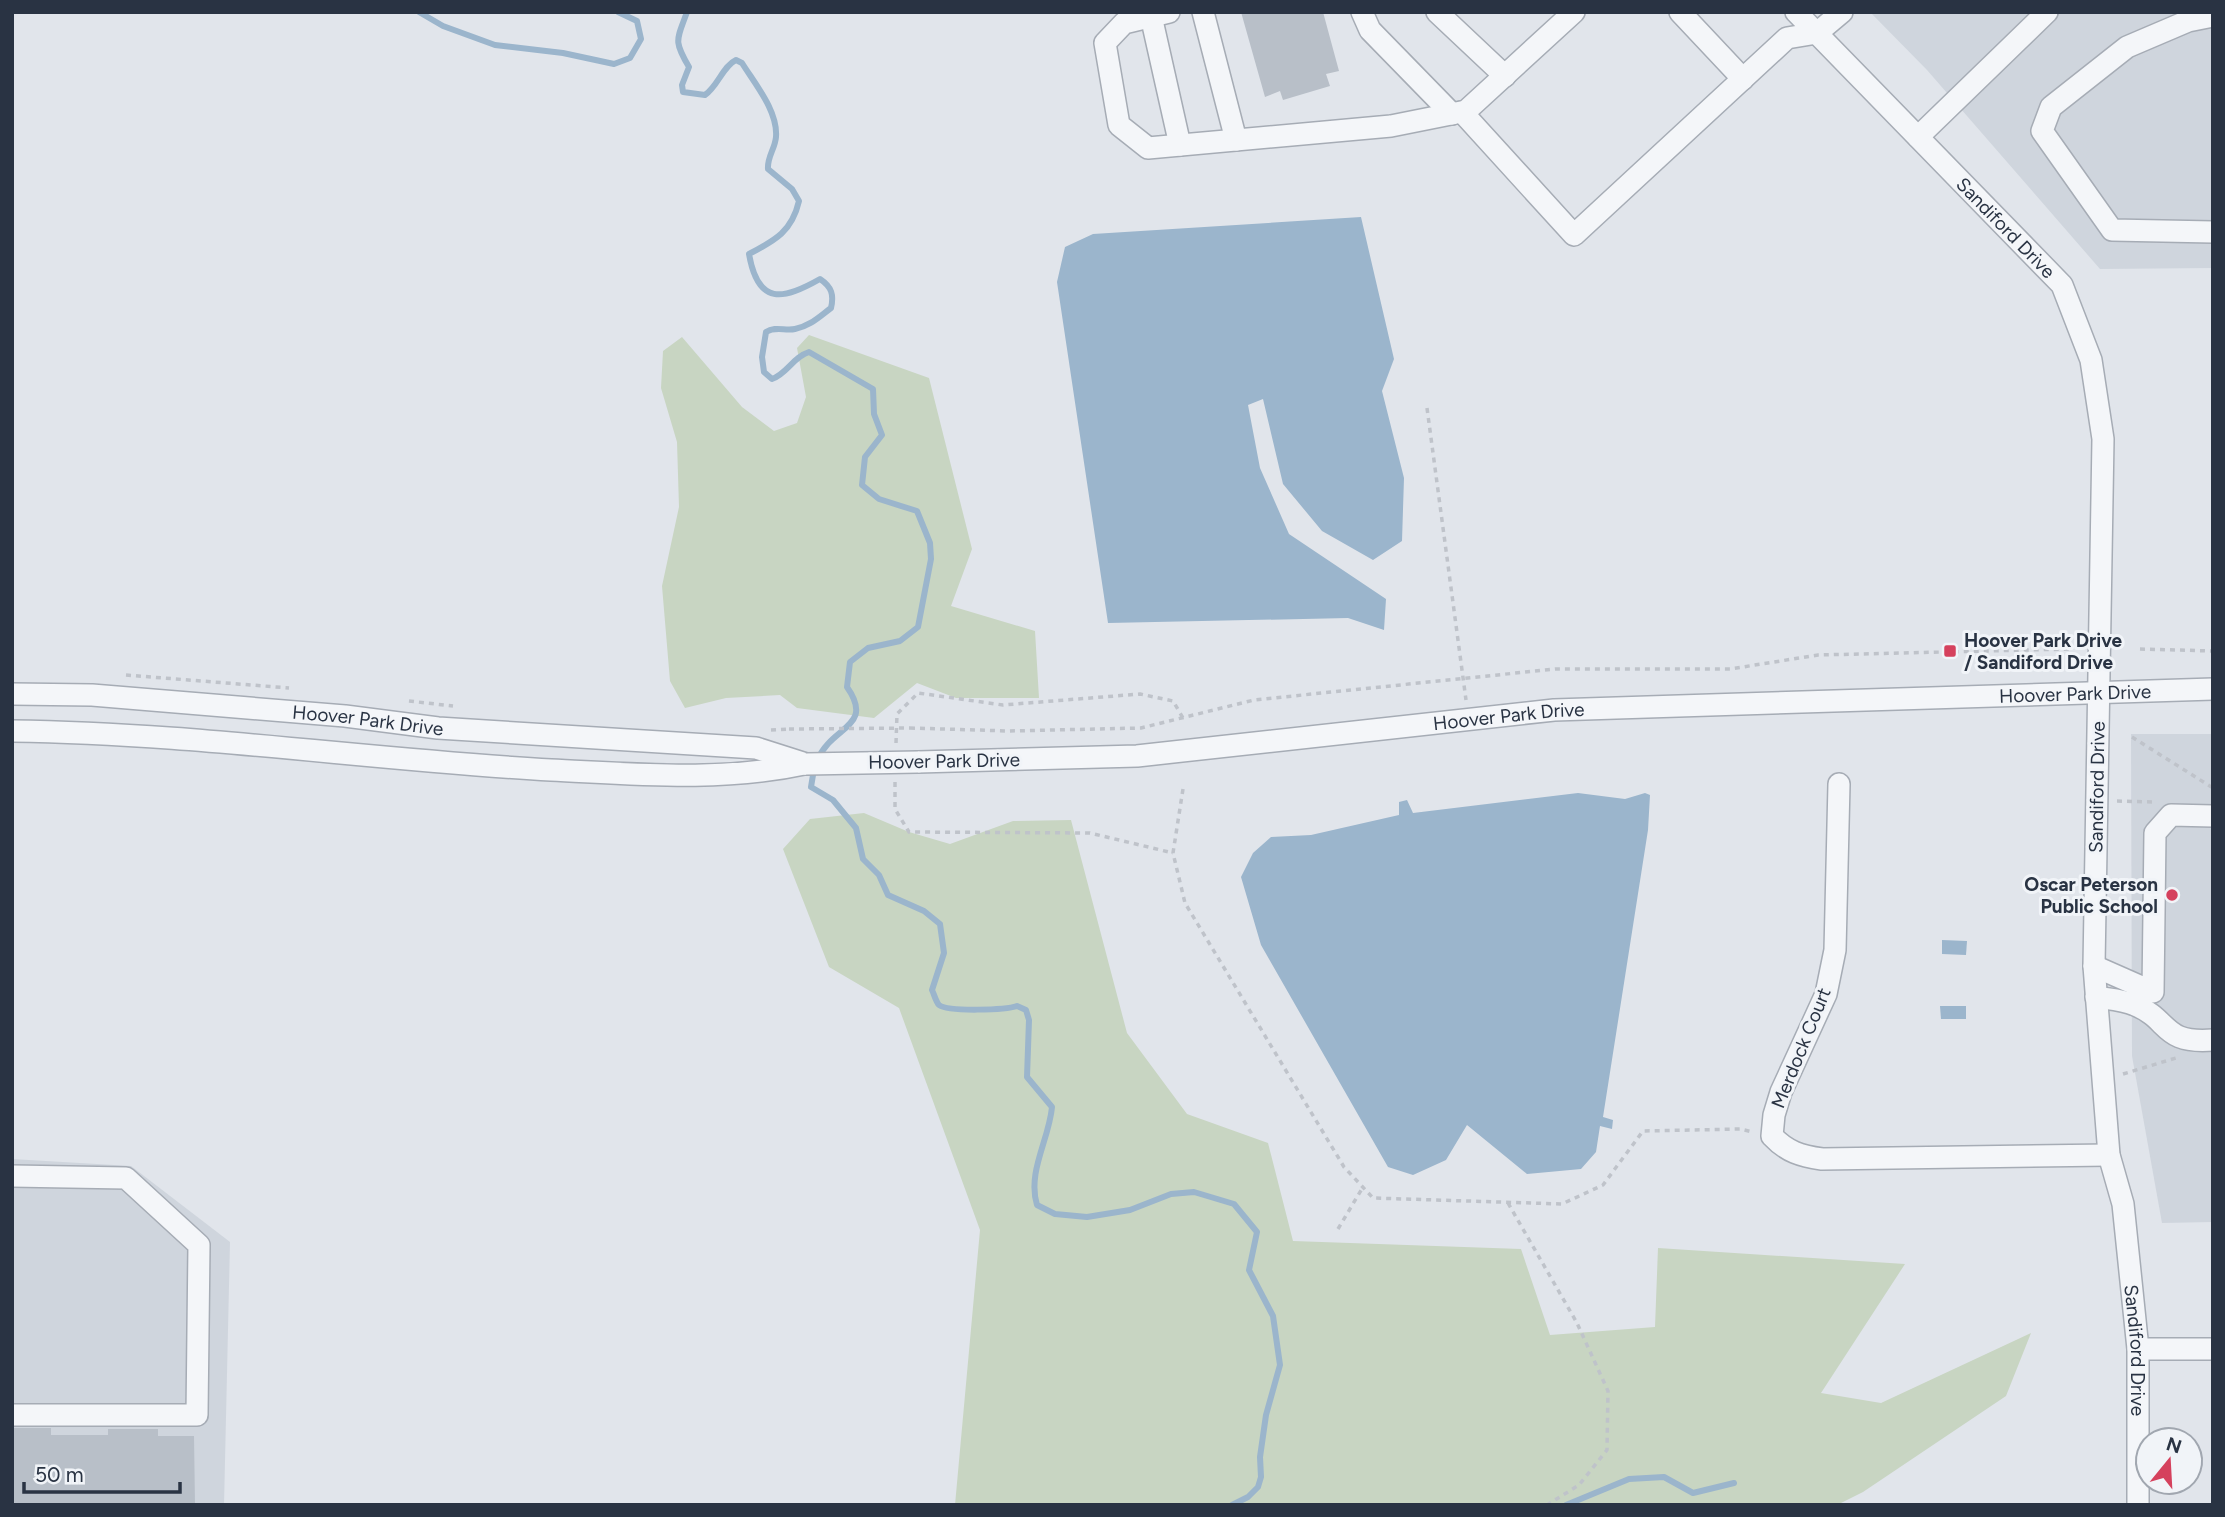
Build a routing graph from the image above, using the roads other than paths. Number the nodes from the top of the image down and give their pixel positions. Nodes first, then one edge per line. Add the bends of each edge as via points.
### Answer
1 (1203, 12) edge
2 (1362, 12) edge
3 (1437, 12) edge
4 (1574, 12) edge
5 (1680, 12) edge
6 (1796, 12) edge
7 (1842, 12) edge
8 (2047, 12) edge
9 (1160, 14) edge
10 (2213, 16) edge
11 (1816, 33) junction
12 (1505, 76) junction
13 (1743, 79) junction
14 (1457, 113) junction
15 (1918, 137) junction
16 (1236, 140) junction
17 (1180, 145) junction
18 (2213, 232) edge
19 (2213, 689) edge
20 (2098, 690) junction
21 (12, 694) edge
22 (12, 731) edge
23 (806, 764) junction
24 (1839, 784) dead end
25 (2213, 816) edge
26 (2094, 965) junction
27 (2096, 997) junction
28 (2213, 1041) edge
29 (2109, 1155) junction
30 (12, 1177) edge
31 (2138, 1349) junction
32 (2213, 1349) edge
33 (12, 1415) edge
34 (2137, 1505) edge

1 - 16 street
2 - 14 street via 1370,30
3 - 12 street
4 - 12 street
5 - 13 street
6 - 11 street, Sandiford Drive
7 - 11 street
8 - 15 street
9 - 17 street
9 - 17 street via 1124,23 1105,43 1119,125 1148,148
10 - 18 street via 2188,21 2127,47 2050,107 2042,131 2112,230
11 - 13 street via 1787,38
11 - 15 street, Sandiford Drive
12 - 14 street
13 - 14 street via 1574,235
14 - 16 street via 1391,126
15 - 20 street, Sandiford Drive via 2062,285 2091,359 2103,439
16 - 17 street
19 - 20 street, Hoover Park Drive
20 - 23 street, Hoover Park Drive, bridge via 1555,710 1137,756
20 - 26 street, Sandiford Drive
21 - 23 street, Hoover Park Drive via 130,698 438,728 756,748
22 - 23 street, Hoover Park Drive via 663,776 758,774
24 - 29 street, Merdock Court via 1835,950 1826,994 1781,1092 1772,1136 1800,1156 1822,1159
25 - 26 street via 2171,815 2155,833 2153,992
26 - 27 street, Sandiford Drive
27 - 28 street via 2136,1005 2189,1042
27 - 29 street, Sandiford Drive
29 - 31 street, Sandiford Drive via 2123,1205
30 - 33 street via 126,1178 199,1245 197,1415
31 - 32 street
31 - 34 street, Sandiford Drive

